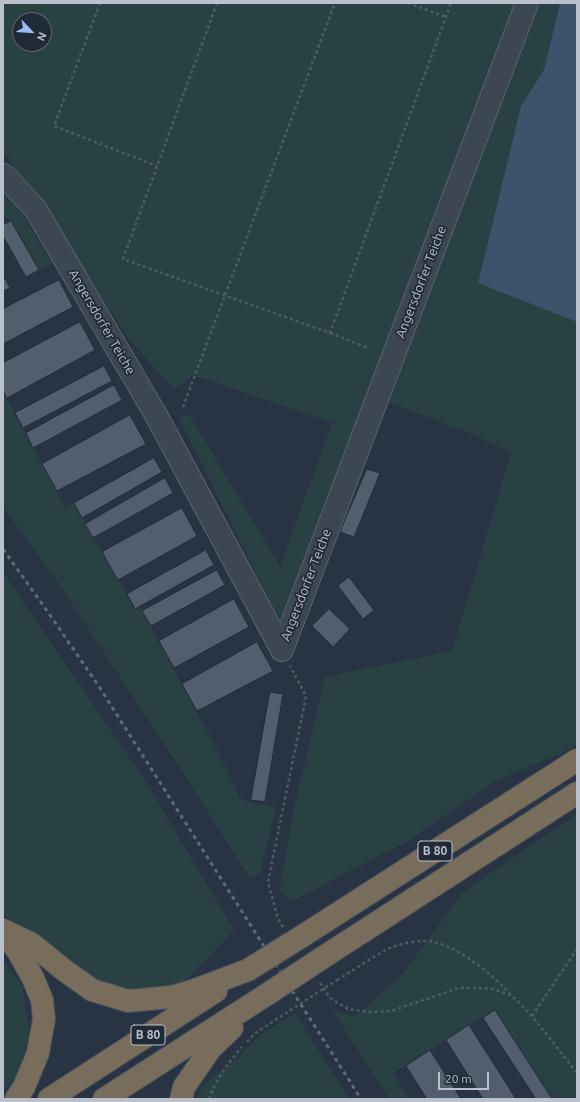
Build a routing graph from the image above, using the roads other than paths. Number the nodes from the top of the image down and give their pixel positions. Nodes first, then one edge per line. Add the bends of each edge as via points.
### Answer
1 (527, 3) edge
2 (3, 175) edge
3 (577, 760) edge
4 (577, 793) edge
5 (3, 930) edge
6 (3, 935) edge
7 (248, 970) junction
8 (266, 995) junction
9 (16, 1099) edge
10 (48, 1099) edge
11 (104, 1099) edge
12 (181, 1099) edge

1 - 2 lane, Angersdorfer Teiche via 282,650 148,401 36,210
3 - 7 highway, B 80, bridge
4 - 8 highway, B 80, bridge
5 - 7 highway via 32,944 92,990 128,1001 171,997
6 - 9 highway via 16,948 33,978 42,1000 44,1019 38,1053 24,1087
7 - 10 highway, B 80
8 - 11 highway, B 80
8 - 12 highway via 211,1048 184,1087

